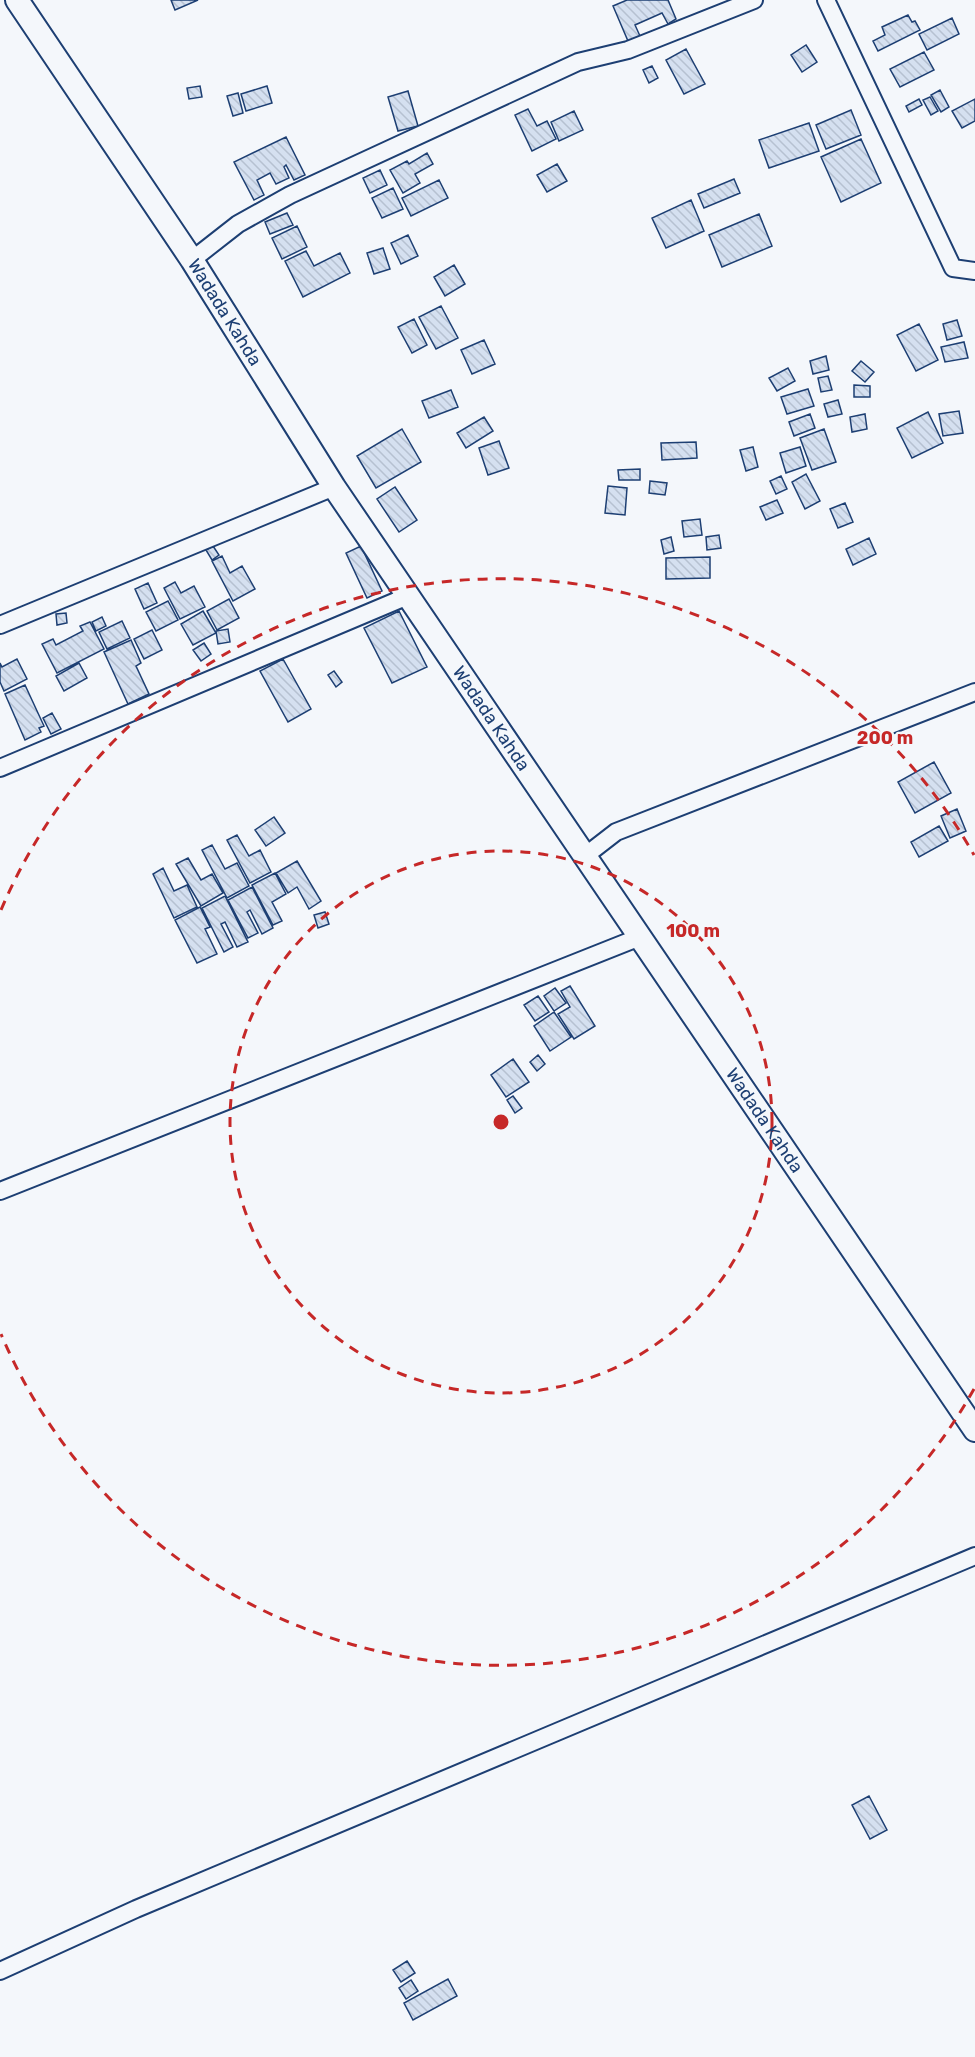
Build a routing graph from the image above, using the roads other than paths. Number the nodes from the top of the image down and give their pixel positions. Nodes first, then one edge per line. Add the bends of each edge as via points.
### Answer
1 (17, 0) edge
2 (754, 0) edge
3 (826, 0) edge
4 (192, 260) junction
5 (975, 271) edge
6 (334, 488) junction
7 (408, 596) junction
8 (0, 625) edge
9 (975, 692) edge
10 (0, 768) edge
11 (585, 856) junction
12 (640, 937) junction
13 (0, 1191) edge
14 (975, 1430) edge
15 (975, 1556) edge
16 (0, 1971) edge

1 - 4 main road, Wadada Kahda
2 - 4 street via 628,50 578,62 290,195 238,225
3 - 5 street via 953,268
4 - 6 main road, Wadada Kahda
6 - 7 main road, Wadada Kahda
6 - 8 street
7 - 10 street
7 - 11 main road, Wadada Kahda
9 - 11 street via 616,832
11 - 12 main road, Wadada Kahda
12 - 13 street
12 - 14 main road, Wadada Kahda
15 - 16 street via 136,1909

